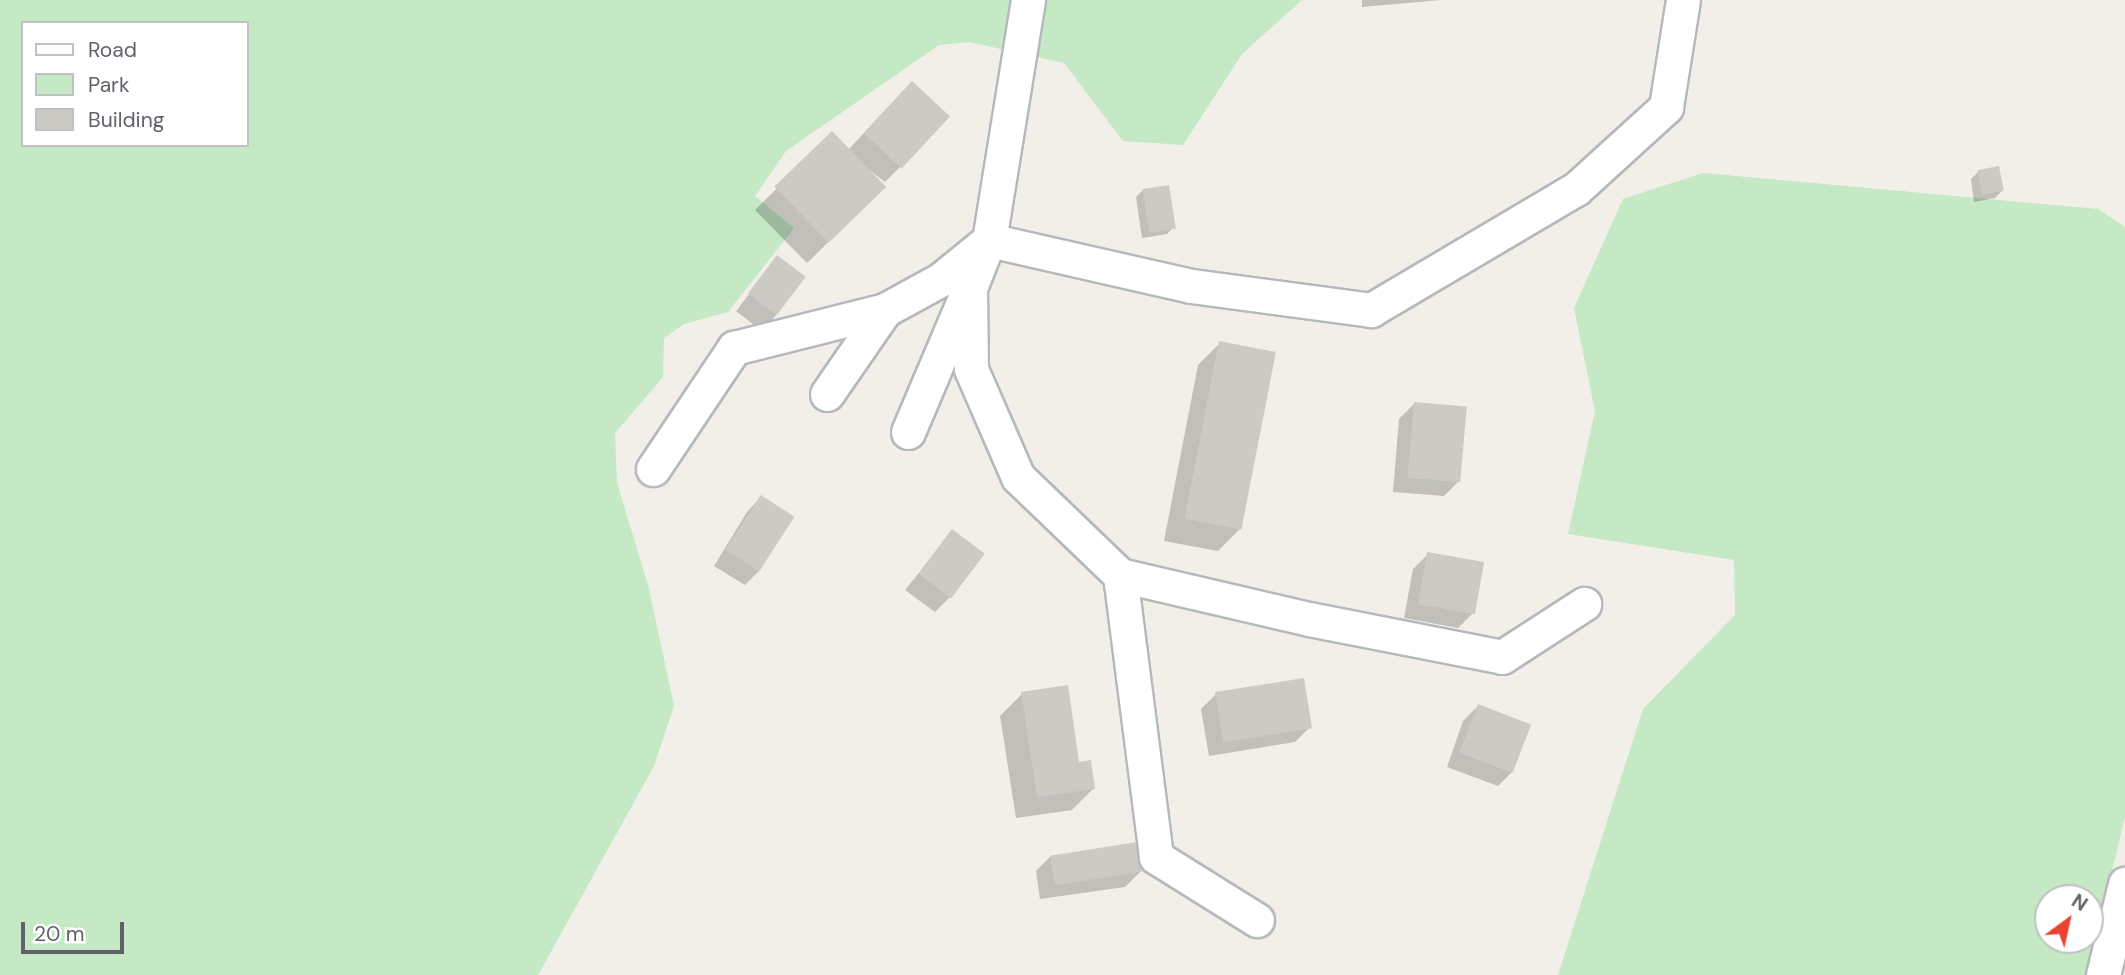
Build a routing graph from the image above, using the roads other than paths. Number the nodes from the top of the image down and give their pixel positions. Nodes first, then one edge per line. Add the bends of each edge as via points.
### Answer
1 (1028, 0) edge
2 (1683, 0) edge
3 (989, 240) junction
4 (970, 288) junction
5 (885, 310) junction
6 (827, 394) dead end
7 (908, 432) dead end
8 (653, 469) dead end
9 (1120, 575) junction
10 (1584, 604) dead end
11 (2125, 884) edge
12 (1258, 920) dead end
13 (2103, 975) edge

1 - 3 street
2 - 3 street via 1666,107 1576,189 1371,310 1192,286
3 - 4 street
3 - 5 street via 940,280
4 - 7 street
4 - 9 street via 971,369 1018,477
5 - 6 street
5 - 8 street via 734,348
9 - 10 street via 1309,620 1502,657
9 - 12 street via 1156,857
11 - 13 street

